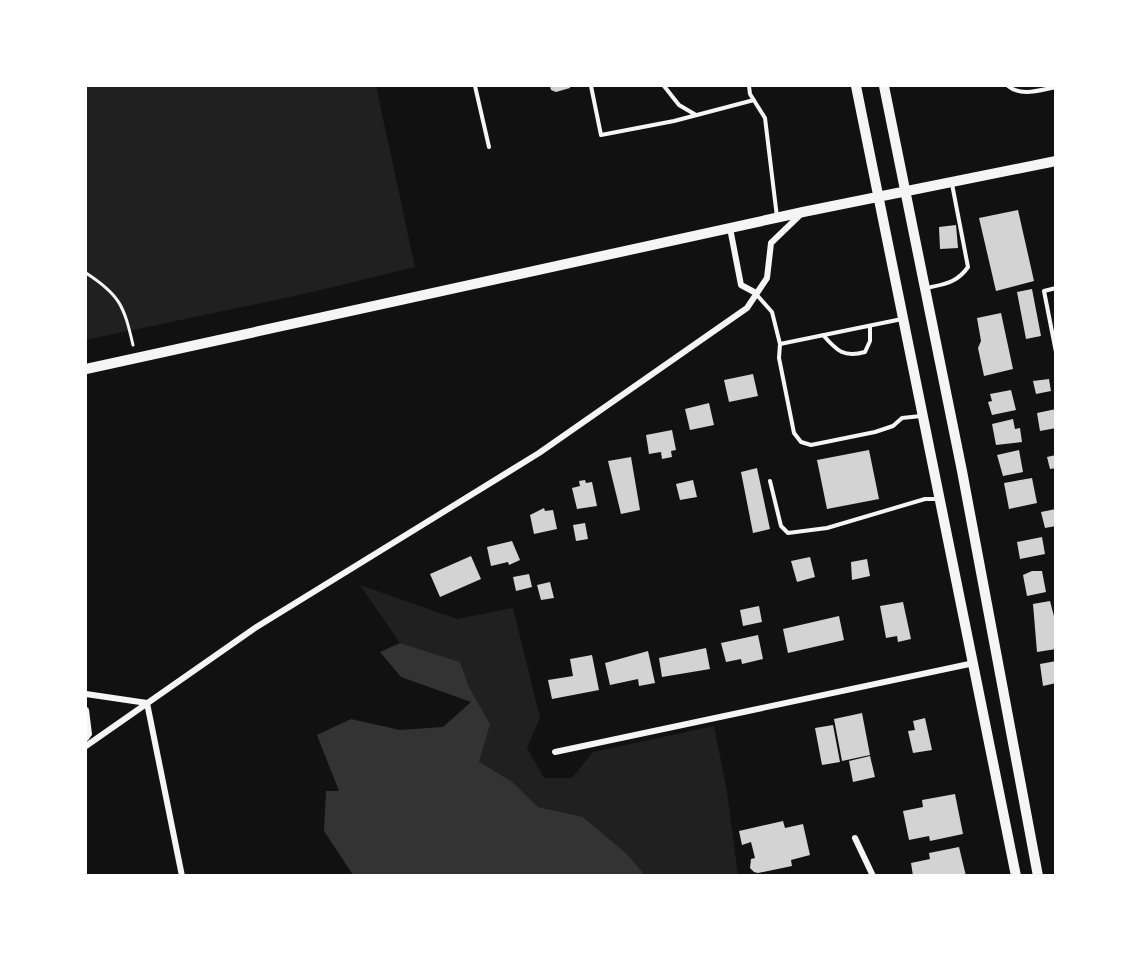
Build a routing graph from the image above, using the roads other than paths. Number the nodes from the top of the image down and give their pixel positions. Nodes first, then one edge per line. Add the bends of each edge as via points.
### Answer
1 (475, 86) edge
2 (591, 86) edge
3 (664, 86) edge
4 (749, 86) edge
5 (856, 86) edge
6 (884, 86) edge
7 (1008, 86) edge
8 (1056, 87) edge
9 (754, 100) junction
10 (697, 115) junction
11 (489, 147) dead end
12 (1056, 161) edge
13 (952, 182) junction
14 (907, 191) junction
15 (878, 196) junction
16 (803, 212) junction
17 (777, 218) junction
18 (730, 228) junction
19 (926, 288) junction
20 (1056, 288) edge
21 (756, 293) junction
22 (902, 320) junction
23 (870, 326) junction
24 (823, 335) junction
25 (780, 344) junction
26 (1056, 352) edge
27 (86, 369) edge
28 (922, 416) junction
29 (770, 481) dead end
30 (940, 499) junction
31 (974, 663) junction
32 (86, 694) edge
33 (147, 703) junction
34 (86, 710) edge
35 (86, 738) edge
36 (86, 746) edge
37 (555, 752) dead end
38 (855, 838) dead end
39 (182, 876) edge
40 (873, 876) edge
41 (1016, 876) edge
42 (1038, 876) edge

1 - 11 lane
2 - 10 lane via 601,135
3 - 10 lane via 679,105
4 - 9 lane
5 - 15 main road
6 - 14 main road
7 - 8 lane via 1015,92
9 - 10 lane
9 - 17 lane via 765,118
12 - 13 main road
13 - 14 main road
13 - 19 lane via 968,267 952,282
14 - 15 main road
14 - 19 main road
15 - 16 main road
15 - 22 main road
16 - 17 main road
16 - 21 street via 771,243 767,278
17 - 18 main road
18 - 21 street via 741,285
18 - 27 main road
19 - 42 main road
20 - 26 lane via 1044,291
21 - 25 lane via 772,312
21 - 33 street via 747,308 539,453 255,628
22 - 23 lane
22 - 28 main road
23 - 24 lane
23 - 24 lane via 865,352 854,355 836,350
24 - 25 lane
25 - 28 lane via 779,358 794,433 801,442 811,445 875,432 902,418
28 - 30 main road
29 - 30 lane via 781,526 788,533 827,528 925,499
30 - 31 main road
31 - 37 street
31 - 41 main road
32 - 33 street
33 - 36 street
33 - 39 street
34 - 35 street
38 - 40 street

